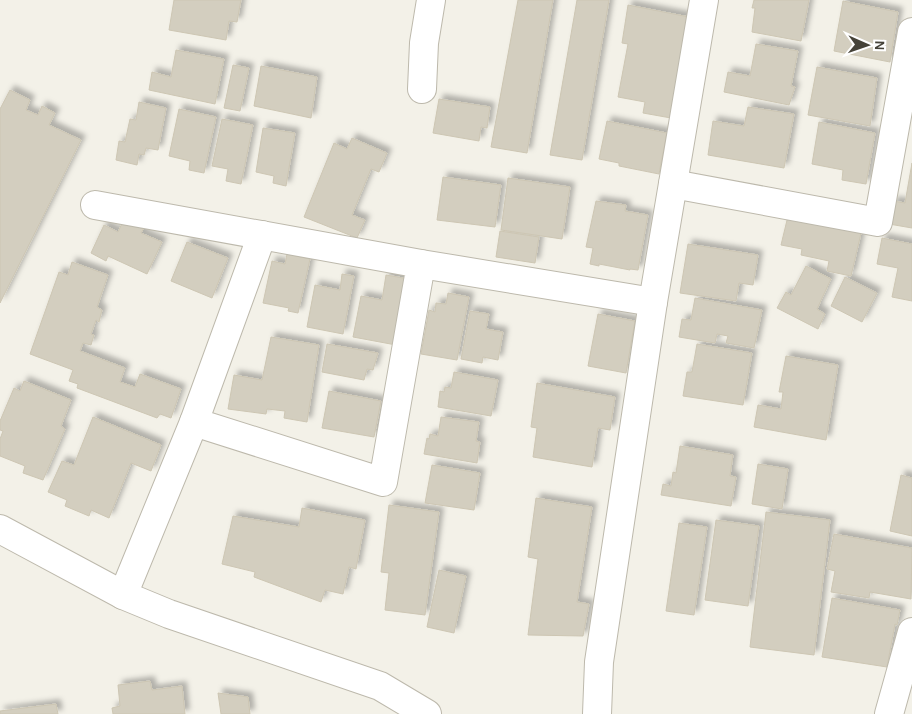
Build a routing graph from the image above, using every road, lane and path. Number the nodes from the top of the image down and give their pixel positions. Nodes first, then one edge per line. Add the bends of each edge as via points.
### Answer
1 (431, 0) edge
2 (704, 0) edge
3 (912, 32) edge
4 (422, 89) dead end
5 (673, 184) junction
6 (96, 205) dead end
7 (262, 235) junction
8 (421, 264) junction
9 (653, 302) junction
10 (194, 422) junction
11 (0, 529) edge
12 (124, 595) junction
13 (912, 632) edge
14 (427, 714) edge
15 (597, 714) edge
16 (889, 714) edge

1 - 4 street via 424,43
2 - 5 street
3 - 5 street via 878,222
5 - 9 street
6 - 7 street
7 - 8 street
7 - 10 street
8 - 9 street
8 - 10 street via 383,482
9 - 15 street via 599,662
10 - 12 street
11 - 12 street
12 - 14 street via 169,614 380,686
13 - 16 street

